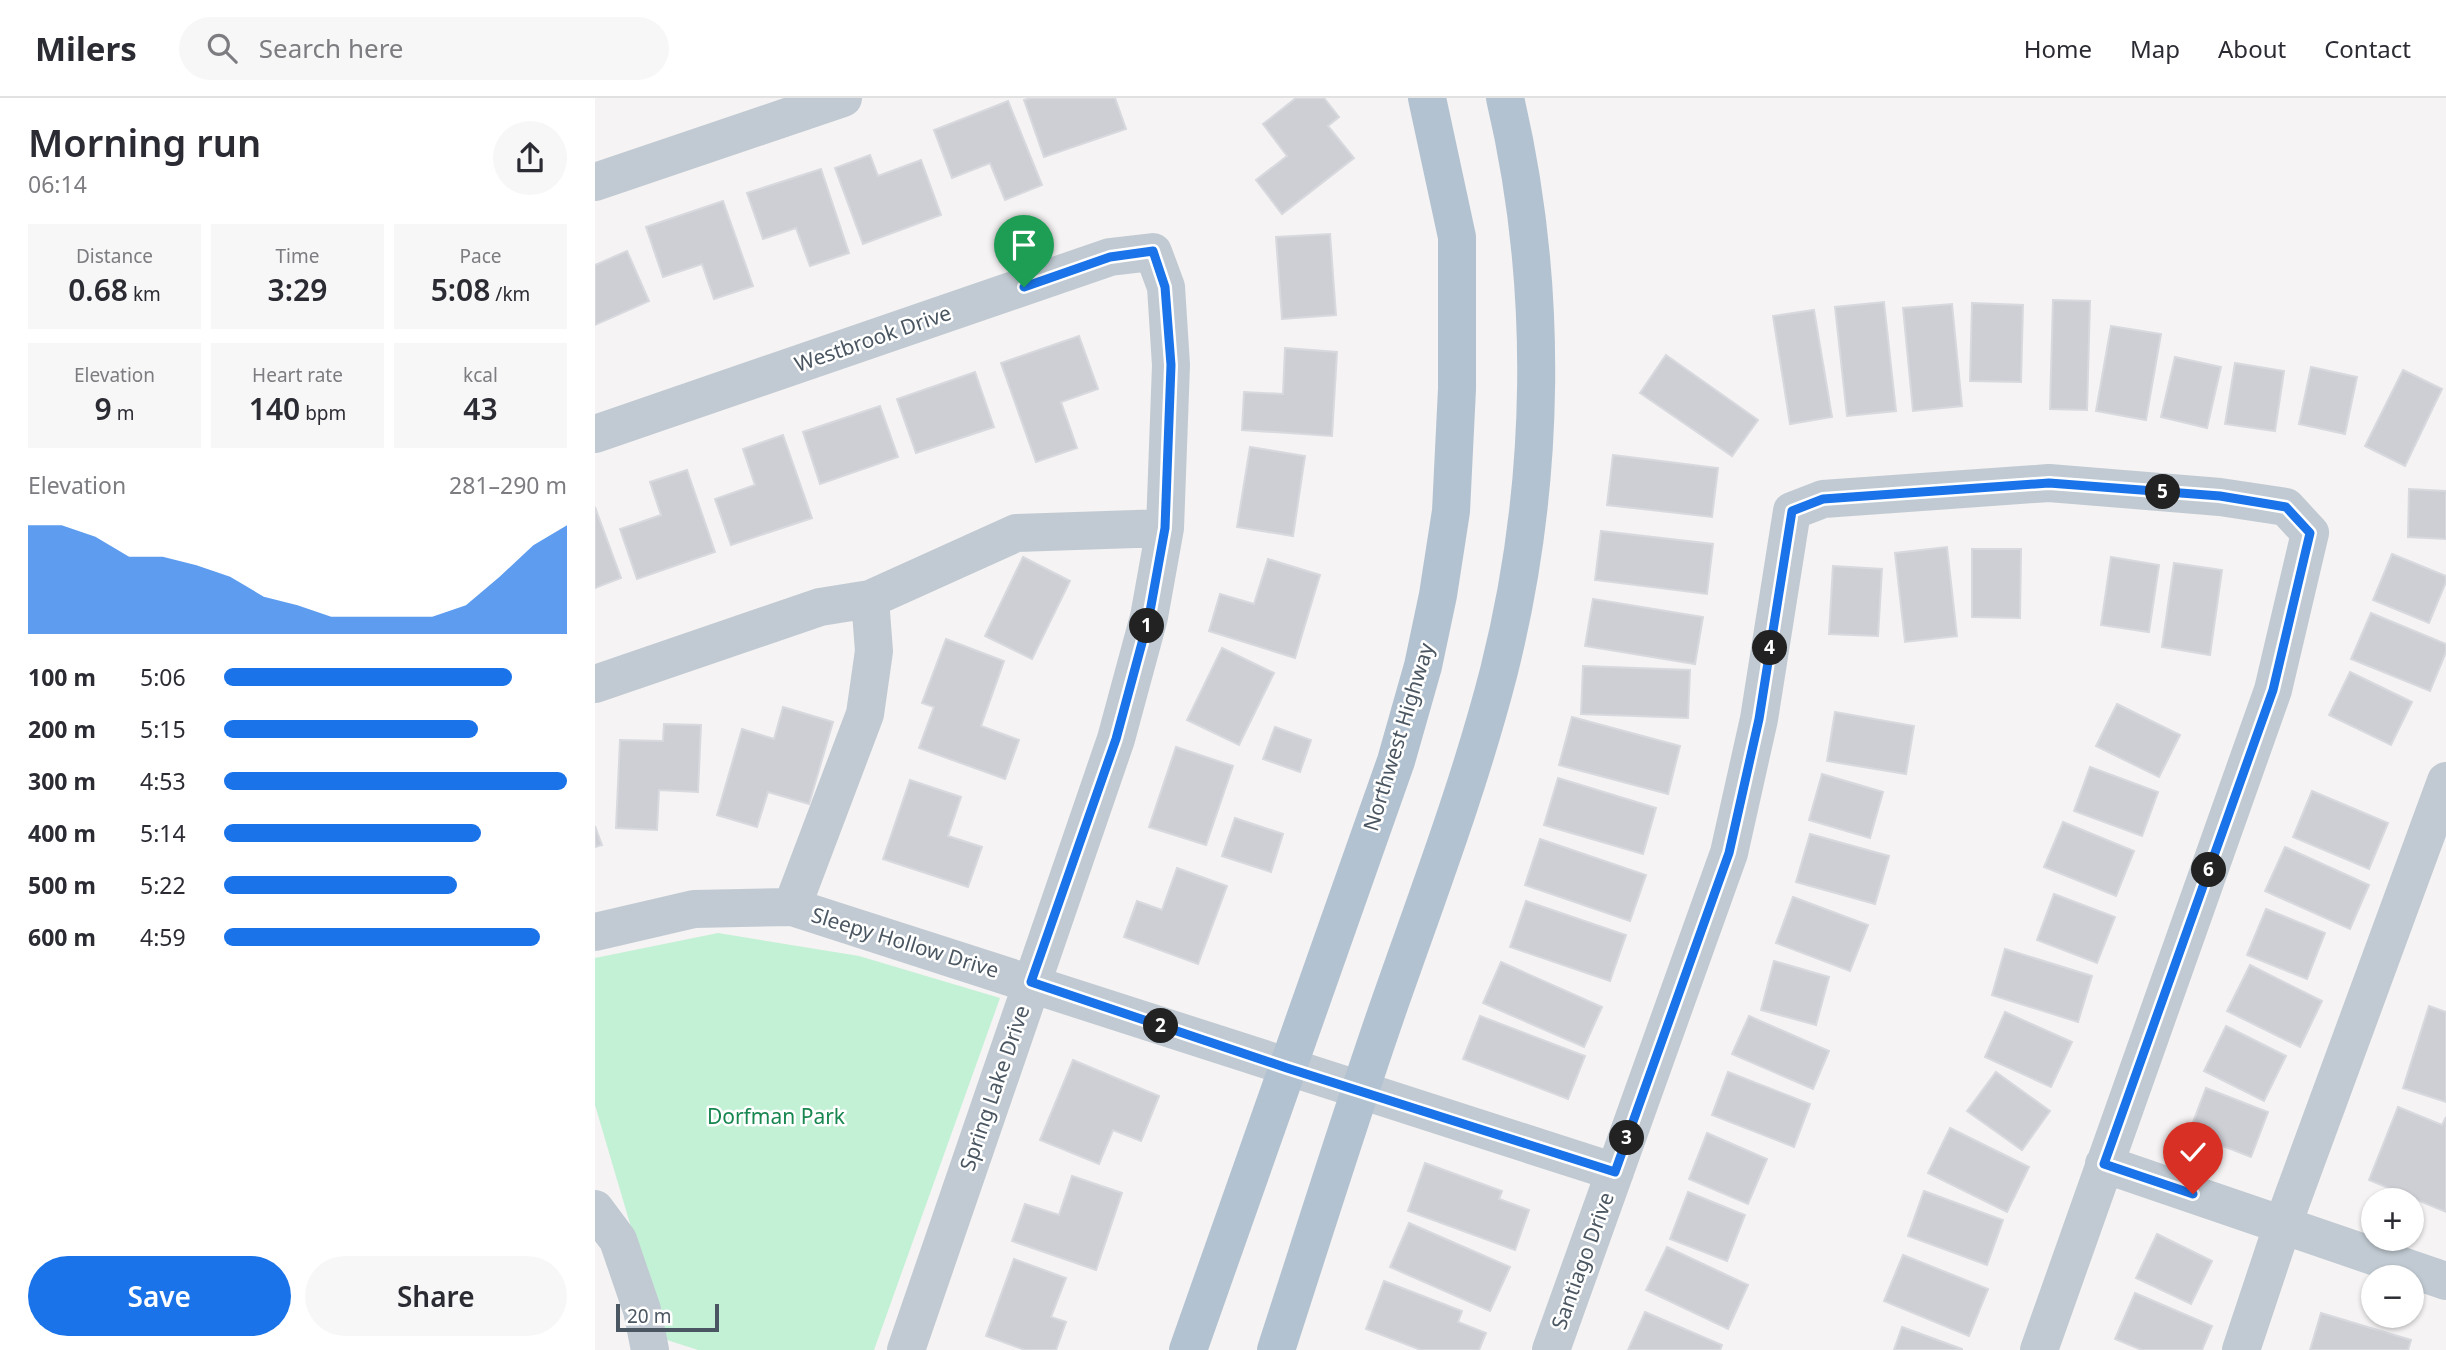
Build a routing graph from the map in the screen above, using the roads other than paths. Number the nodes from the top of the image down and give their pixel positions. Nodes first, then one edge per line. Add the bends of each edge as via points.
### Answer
1 (843, 98) edge
2 (1427, 98) edge
3 (1505, 98) edge
4 (595, 182) edge
5 (1153, 251) joint
6 (595, 435) edge
7 (1165, 528) junction
8 (870, 599) junction
9 (595, 684) edge
10 (2446, 781) edge
11 (793, 907) junction
12 (595, 932) edge
13 (1031, 982) junction
14 (1287, 1068) junction
15 (1360, 1090) junction
16 (2104, 1164) junction
17 (1615, 1172) junction
18 (595, 1209) edge
19 (2283, 1224) junction
20 (2446, 1281) edge
21 (650, 1350) edge
22 (906, 1350) edge
23 (1188, 1350) edge
24 (1276, 1350) edge
25 (1551, 1350) edge
26 (2039, 1350) edge
27 (2241, 1350) edge

1 - 4 street
2 - 14 main road, Northwest Highway via 1457,237 1451,511 1423,667 1396,761
3 - 15 main road via 1531,242 1537,392 1528,512 1499,670 1467,780
5 - 6 street, Westbrook Drive via 1110,257
5 - 7 street, Spring Lake Drive via 1165,287 1171,365
7 - 8 street via 1016,533
7 - 13 street, Spring Lake Drive via 1149,617 1116,739
8 - 9 street via 820,607
8 - 11 street via 874,651 865,714
10 - 19 street
11 - 12 street, Sleepy Hollow Drive via 694,909
11 - 13 street, Sleepy Hollow Drive
13 - 14 street, Sleepy Hollow Drive
13 - 22 street, Spring Lake Drive
14 - 15 street, Sleepy Hollow Drive
14 - 23 main road, Northwest Highway
15 - 17 street, Sleepy Hollow Drive
15 - 24 main road
16 - 17 street, Santiago Drive via 2273,690 2310,533 2286,507 2220,496 2049,483 1823,499 1792,511 1759,719 1729,853
16 - 19 street
16 - 26 street
17 - 25 street, Santiago Drive
18 - 21 street via 618,1240
19 - 20 street
19 - 27 street

